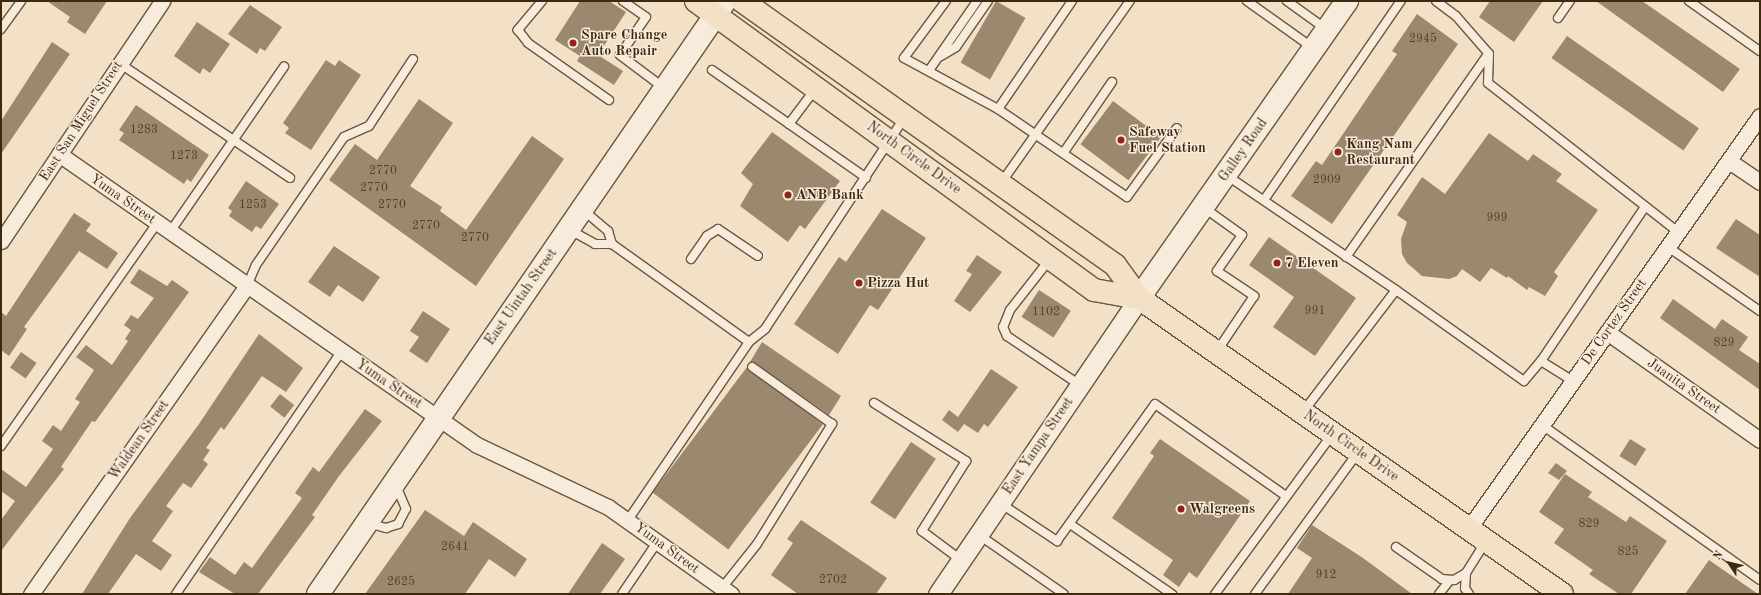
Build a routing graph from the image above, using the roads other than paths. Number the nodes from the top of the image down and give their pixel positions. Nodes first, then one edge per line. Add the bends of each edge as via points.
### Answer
1 (21, 1) edge
2 (162, 1) edge
3 (542, 1) edge
4 (623, 1) edge
5 (696, 1) edge
6 (742, 1) edge
7 (946, 1) edge
8 (977, 1) edge
9 (988, 1) edge
10 (1072, 1) edge
11 (1130, 1) edge
12 (1247, 1) edge
13 (1287, 1) edge
14 (1347, 1) edge
15 (1401, 1) edge
16 (1436, 1) edge
17 (1570, 1) edge
18 (1689, 1) edge
19 (720, 8) edge
20 (1558, 18) dead end
21 (1, 29) edge
22 (1327, 29) junction
23 (1314, 48) junction
24 (1760, 51) edge
25 (1489, 54) junction
26 (938, 58) junction
27 (413, 59) dead end
28 (119, 63) junction
29 (284, 67) dead end
30 (930, 69) junction
31 (712, 70) dead end
32 (1112, 82) dead end
33 (816, 87) junction
34 (665, 88) junction
35 (609, 100) dead end
36 (998, 109) junction
37 (906, 116) junction
38 (1760, 116) edge
39 (789, 124) junction
40 (1177, 128) dead end
41 (1036, 134) junction
42 (234, 141) junction
43 (891, 141) junction
44 (1064, 152) junction
45 (59, 154) junction
46 (1729, 160) junction
47 (1225, 174) junction
48 (290, 178) dead end
49 (866, 178) junction
50 (1760, 182) edge
51 (1000, 184) junction
52 (1264, 200) junction
53 (1203, 207) junction
54 (1645, 207) junction
55 (582, 209) junction
56 (157, 223) junction
57 (568, 229) junction
58 (170, 232) junction
59 (1678, 232) junction
60 (1, 241) edge
61 (612, 244) junction
62 (1668, 247) junction
63 (758, 256) dead end
64 (1346, 257) junction
65 (1050, 259) junction
66 (691, 260) dead end
67 (247, 286) junction
68 (1396, 290) junction
69 (1139, 298) junction
70 (1760, 311) edge
71 (1607, 332) junction
72 (749, 342) junction
73 (342, 351) junction
74 (1216, 354) junction
75 (1541, 361) junction
76 (752, 367) dead end
77 (1573, 381) junction
78 (1080, 385) junction
79 (874, 403) dead end
80 (1303, 412) junction
81 (438, 418) junction
82 (1542, 425) junction
83 (1334, 433) junction
84 (1760, 440) edge
85 (1, 446) edge
86 (1359, 451) junction
87 (1286, 496) junction
88 (1000, 503) junction
89 (628, 520) junction
90 (1070, 524) junction
91 (1477, 534) junction
92 (978, 535) junction
93 (658, 542) junction
94 (1396, 547) dead end
95 (961, 560) junction
96 (1466, 573) junction
97 (1760, 580) edge
98 (1449, 581) junction
99 (726, 591) edge
100 (32, 594) edge
101 (176, 594) edge
102 (318, 594) edge
103 (622, 594) edge
104 (938, 594) edge
105 (1064, 594) edge
106 (1172, 594) edge
107 (1215, 594) edge
108 (1255, 594) edge
109 (1439, 594) edge
110 (1469, 594) edge
111 (1562, 594) edge

1 - 21 lane
2 - 28 street, East San Miguel Street
3 - 35 lane via 518,30 528,43
4 - 34 lane via 646,16 620,55
5 - 19 main road, North Circle Drive
6 - 37 main road, North Circle Drive
7 - 30 lane via 904,58
8 - 26 lane
9 - 26 lane via 956,47
10 - 36 lane
11 - 41 lane
12 - 23 lane
13 - 22 lane
14 - 22 main road, Galley Road
15 - 52 lane
16 - 25 lane via 1456,16
17 - 20 lane
18 - 24 lane
19 - 33 main road, North Circle Drive
19 - 34 main road, East Uintah Street
22 - 23 main road, Galley Road
23 - 47 main road, Galley Road
25 - 54 lane via 1488,82
25 - 64 lane
26 - 30 lane
27 - 67 lane via 369,126 344,137 256,265
28 - 42 lane
28 - 45 street, East San Miguel Street
29 - 42 lane
30 - 36 lane
31 - 39 lane
32 - 44 lane
33 - 39 lane
33 - 43 main road, North Circle Drive
34 - 55 main road, East Uintah Street
36 - 41 lane
37 - 43 lane
37 - 51 main road, North Circle Drive
38 - 46 street, De Cortez Street
39 - 49 lane
40 - 44 lane via 1127,197
41 - 44 lane
41 - 51 lane
42 - 48 lane
42 - 58 lane
43 - 49 lane
43 - 65 main road, North Circle Drive
45 - 56 street, Yuma Street
45 - 60 street, East San Miguel Street
46 - 50 street
46 - 59 street, De Cortez Street
47 - 52 lane
47 - 53 main road, Galley Road
49 - 72 lane via 765,329
51 - 69 main road, North Circle Drive via 1115,265
52 - 64 lane
53 - 69 main road, Galley Road
53 - 74 lane via 1242,235 1218,271 1254,296
54 - 59 lane
54 - 75 lane
55 - 57 main road, East Uintah Street
55 - 61 lane via 608,231
56 - 58 street, Yuma Street
56 - 85 lane
57 - 61 lane via 595,244
57 - 81 main road, East Uintah Street
58 - 67 street, Yuma Street
59 - 62 street, De Cortez Street
61 - 72 lane
62 - 70 lane
62 - 71 street, De Cortez Street
63 - 66 lane via 718,229 707,236
64 - 68 lane
65 - 69 main road, North Circle Drive via 1094,290
65 - 78 lane via 1010,310 1003,327 1007,336
67 - 73 street, Yuma Street
67 - 100 street, Waldean Street
68 - 75 lane via 1524,381
68 - 80 lane
69 - 74 main road, North Circle Drive
69 - 78 street, East Yampa Street
71 - 77 street, De Cortez Street
71 - 84 street, Juanita Street
72 - 89 lane
73 - 81 street, Yuma Street
73 - 101 lane
74 - 80 main road, North Circle Drive
75 - 77 lane
76 - 99 lane via 832,424
77 - 82 street, De Cortez Street
78 - 88 street, East Yampa Street
79 - 95 lane via 966,461 922,531
80 - 83 main road, North Circle Drive
81 - 89 street, Yuma Street via 493,454 585,495
81 - 102 main road, East Uintah Street
82 - 91 street, De Cortez Street
82 - 97 lane
83 - 86 main road, North Circle Drive
83 - 87 lane
86 - 91 main road, North Circle Drive
86 - 108 lane
87 - 90 lane via 1155,404
87 - 107 lane
88 - 90 lane via 1057,541
88 - 92 street, East Yampa Street
89 - 93 street, Yuma Street
90 - 106 lane
91 - 96 lane
91 - 111 main road, North Circle Drive
92 - 95 street, East Yampa Street
92 - 105 lane
93 - 99 street, Yuma Street
93 - 103 lane
94 - 98 lane via 1432,574
95 - 104 street, East Yampa Street
96 - 98 lane
96 - 110 lane via 1465,588
98 - 109 lane

